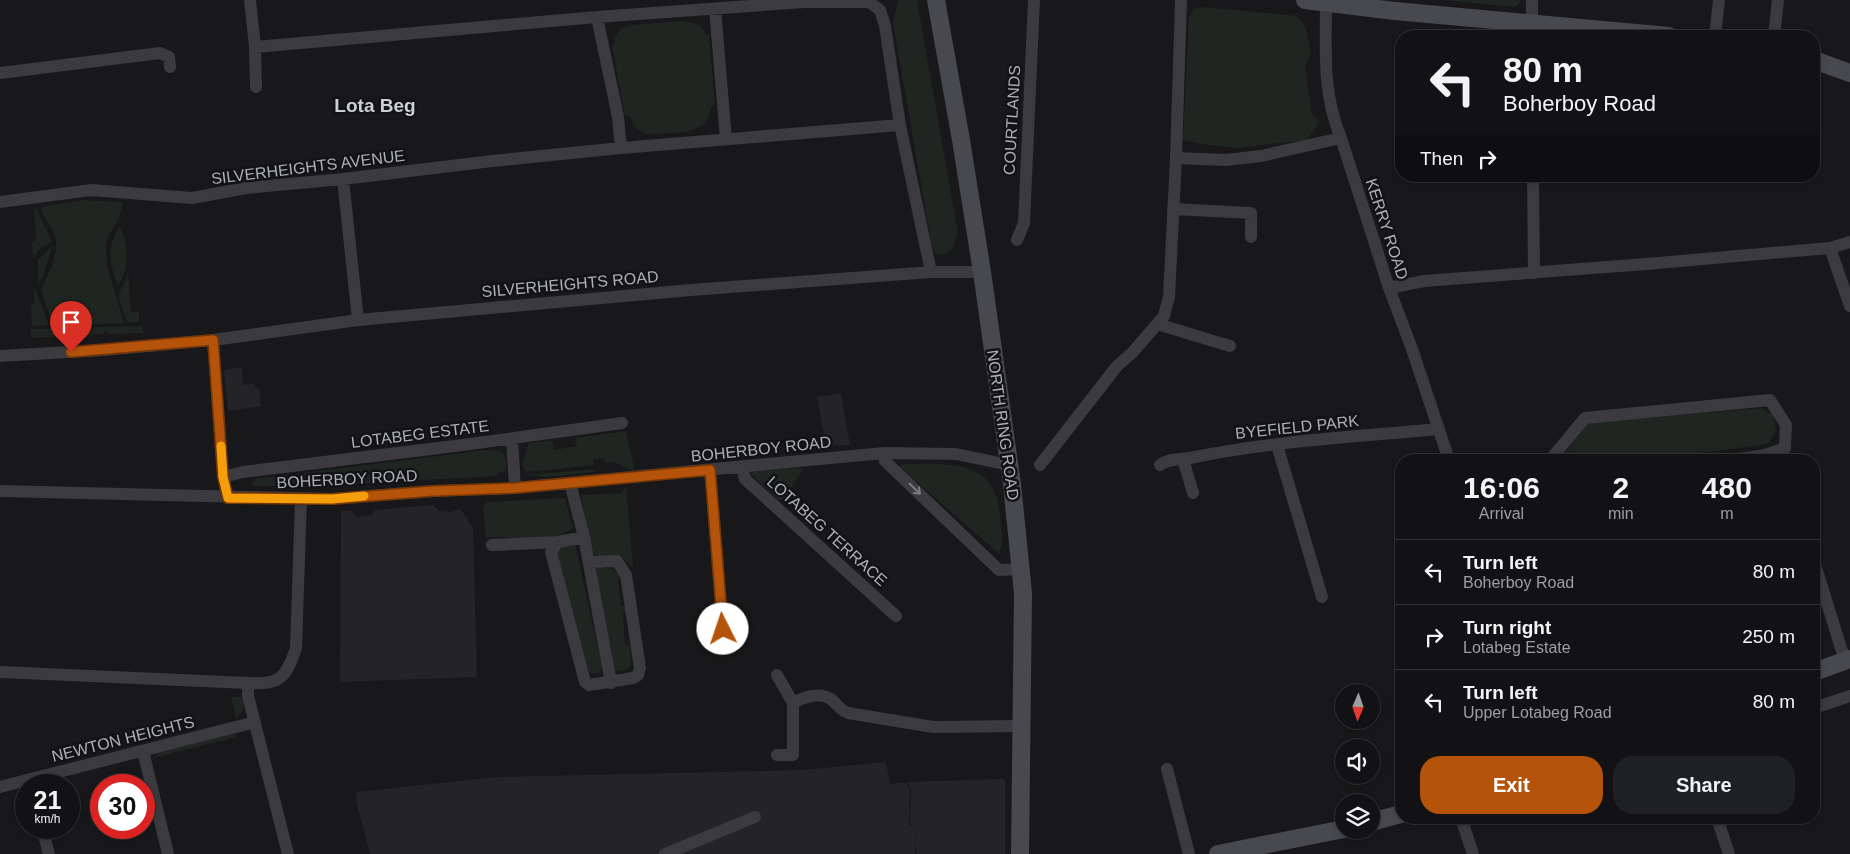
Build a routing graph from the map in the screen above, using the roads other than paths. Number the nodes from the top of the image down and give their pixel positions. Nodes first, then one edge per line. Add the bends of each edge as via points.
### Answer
1 (250, 0) edge
2 (936, 0) edge
3 (1034, 0) edge
4 (1181, 0) edge
5 (1305, 0) edge
6 (1532, 0) edge
7 (1719, 0) edge
8 (1778, 0) edge
9 (1326, 2) junction
10 (715, 9) junction
11 (597, 17) junction
12 (1532, 30) edge
13 (1716, 30) edge
14 (1775, 30) edge
15 (255, 47) junction
16 (1820, 62) edge
17 (170, 67) dead end
18 (0, 73) edge
19 (1850, 73) edge
20 (256, 87) dead end
21 (900, 125) junction
22 (1340, 138) junction
23 (726, 139) junction
24 (621, 148) junction
25 (1176, 158) junction
26 (343, 179) junction
27 (1533, 182) edge
28 (0, 202) edge
29 (1173, 209) junction
30 (1251, 237) dead end
31 (1017, 240) dead end
32 (1850, 242) edge
33 (1830, 248) junction
34 (931, 272) junction
35 (982, 272) junction
36 (1534, 273) junction
37 (1389, 288) junction
38 (1850, 306) edge
39 (358, 320) junction
40 (1157, 324) junction
41 (213, 340) junction
42 (1230, 346) dead end
43 (0, 356) edge
44 (622, 423) dead end
45 (1438, 429) junction
46 (512, 439) junction
47 (1277, 445) junction
48 (884, 453) junction
49 (1447, 454) edge
50 (1555, 454) edge
51 (1768, 454) edge
52 (1183, 459) junction
53 (1009, 465) junction
54 (1160, 465) dead end
55 (1040, 466) dead end
56 (742, 467) junction
57 (710, 470) junction
58 (223, 477) junction
59 (570, 483) junction
60 (515, 488) junction
61 (0, 491) edge
62 (1192, 493) dead end
63 (228, 498) junction
64 (301, 499) junction
65 (584, 538) junction
66 (558, 542) junction
67 (492, 545) dead end
68 (589, 562) junction
69 (1022, 569) junction
70 (1820, 579) edge
71 (1322, 597) dead end
72 (896, 616) dead end
73 (723, 629) dead end
74 (1847, 660) edge
75 (1820, 670) edge
76 (0, 672) edge
77 (777, 675) dead end
78 (248, 683) junction
79 (611, 683) junction
80 (1850, 696) edge
81 (793, 703) junction
82 (1820, 706) edge
83 (255, 722) junction
84 (1022, 726) junction
85 (143, 751) junction
86 (778, 756) dead end
87 (1167, 769) dead end
88 (62, 774) edge
89 (15, 785) edge
90 (0, 787) edge
91 (1395, 816) edge
92 (755, 817) dead end
93 (1380, 820) edge
94 (1463, 824) edge
95 (1719, 824) edge
96 (1335, 831) edge
97 (45, 839) edge
98 (50, 854) edge
99 (168, 854) edge
100 (288, 854) edge
101 (665, 854) edge
102 (1020, 854) edge
103 (1189, 854) edge
104 (1218, 854) edge
105 (1472, 854) edge
106 (1729, 854) edge

1 - 15 street
2 - 35 main road, NORTH RING ROAD
3 - 31 street, COURTLANDS via 1024,223
4 - 25 street
5 - 9 main road
6 - 12 street
7 - 13 street
8 - 14 street
9 - 12 main road
9 - 22 street, KERRY ROAD via 1326,77 1333,119
10 - 11 street
10 - 21 street via 805,2 869,2 880,10 885,26
10 - 23 street
11 - 15 street
11 - 24 street via 618,117
15 - 20 street
16 - 19 main road
17 - 18 street via 169,58 160,53
21 - 23 street, SILVERHEIGHTS AVENUE
21 - 34 street
22 - 25 street via 1261,156 1226,160
22 - 37 street, KERRY ROAD
23 - 24 street, SILVERHEIGHTS AVENUE
24 - 26 street, SILVERHEIGHTS AVENUE
25 - 29 street
26 - 28 street, SILVERHEIGHTS AVENUE via 246,188 192,198 91,190
26 - 39 street
27 - 36 street
29 - 30 street via 1252,213
29 - 40 street via 1169,297 1164,316
32 - 33 street
33 - 36 street
33 - 38 street
34 - 35 street, SILVERHEIGHTS ROAD
34 - 39 street, SILVERHEIGHTS ROAD
35 - 53 main road, NORTH RING ROAD
36 - 37 street
37 - 45 street, KERRY ROAD
39 - 41 street, SILVERHEIGHTS ROAD
40 - 42 street
40 - 55 street via 1117,366
41 - 43 street, SILVERHEIGHTS ROAD
41 - 58 street
44 - 46 street, LOTABEG ESTATE
45 - 47 street, BYEFIELD PARK
45 - 49 street, KERRY ROAD
46 - 58 street, LOTABEG ESTATE via 271,468
46 - 60 street
47 - 52 street, BYEFIELD PARK via 1232,449
47 - 71 street
48 - 53 street, BOHERBOY ROAD via 956,454
48 - 56 street, BOHERBOY ROAD
48 -> 69 street via 886,461 1000,570
50 - 51 street via 1584,418 1770,400 1786,425 1785,448
52 - 54 street, BYEFIELD PARK
52 - 62 street
53 - 69 main road, NORTH RING ROAD
56 - 57 street, BOHERBOY ROAD
56 - 72 street, LOTABEG TERRACE via 745,479
57 - 59 street, BOHERBOY ROAD
57 - 73 street
58 - 63 street
59 - 60 street, BOHERBOY ROAD
59 - 65 street
60 - 64 street, BOHERBOY ROAD
61 - 63 street, BOHERBOY ROAD
63 - 64 street, BOHERBOY ROAD
64 - 78 street via 296,648 281,678 274,682
65 - 66 street
65 - 68 street
66 - 67 street
66 - 79 street via 552,552 584,682 589,685
68 - 79 street
68 - 79 street via 617,561 626,574 640,668 633,678
69 - 84 main road, NORTH RING ROAD
70 - 74 street
74 - 75 main road
76 - 78 street
77 - 81 street
78 - 83 street
80 - 82 street
81 - 84 street via 803,697 822,696 848,713 923,726
81 - 86 street via 794,755
83 - 85 street, NEWTON HEIGHTS
83 - 100 street
84 - 102 main road, NORTH RING ROAD
85 - 88 street, NEWTON HEIGHTS
85 - 99 street
87 - 103 street
89 - 90 street, NEWTON HEIGHTS
91 - 93 main road
92 - 101 street
94 - 105 street
95 - 106 street
96 - 104 main road
97 - 98 street

